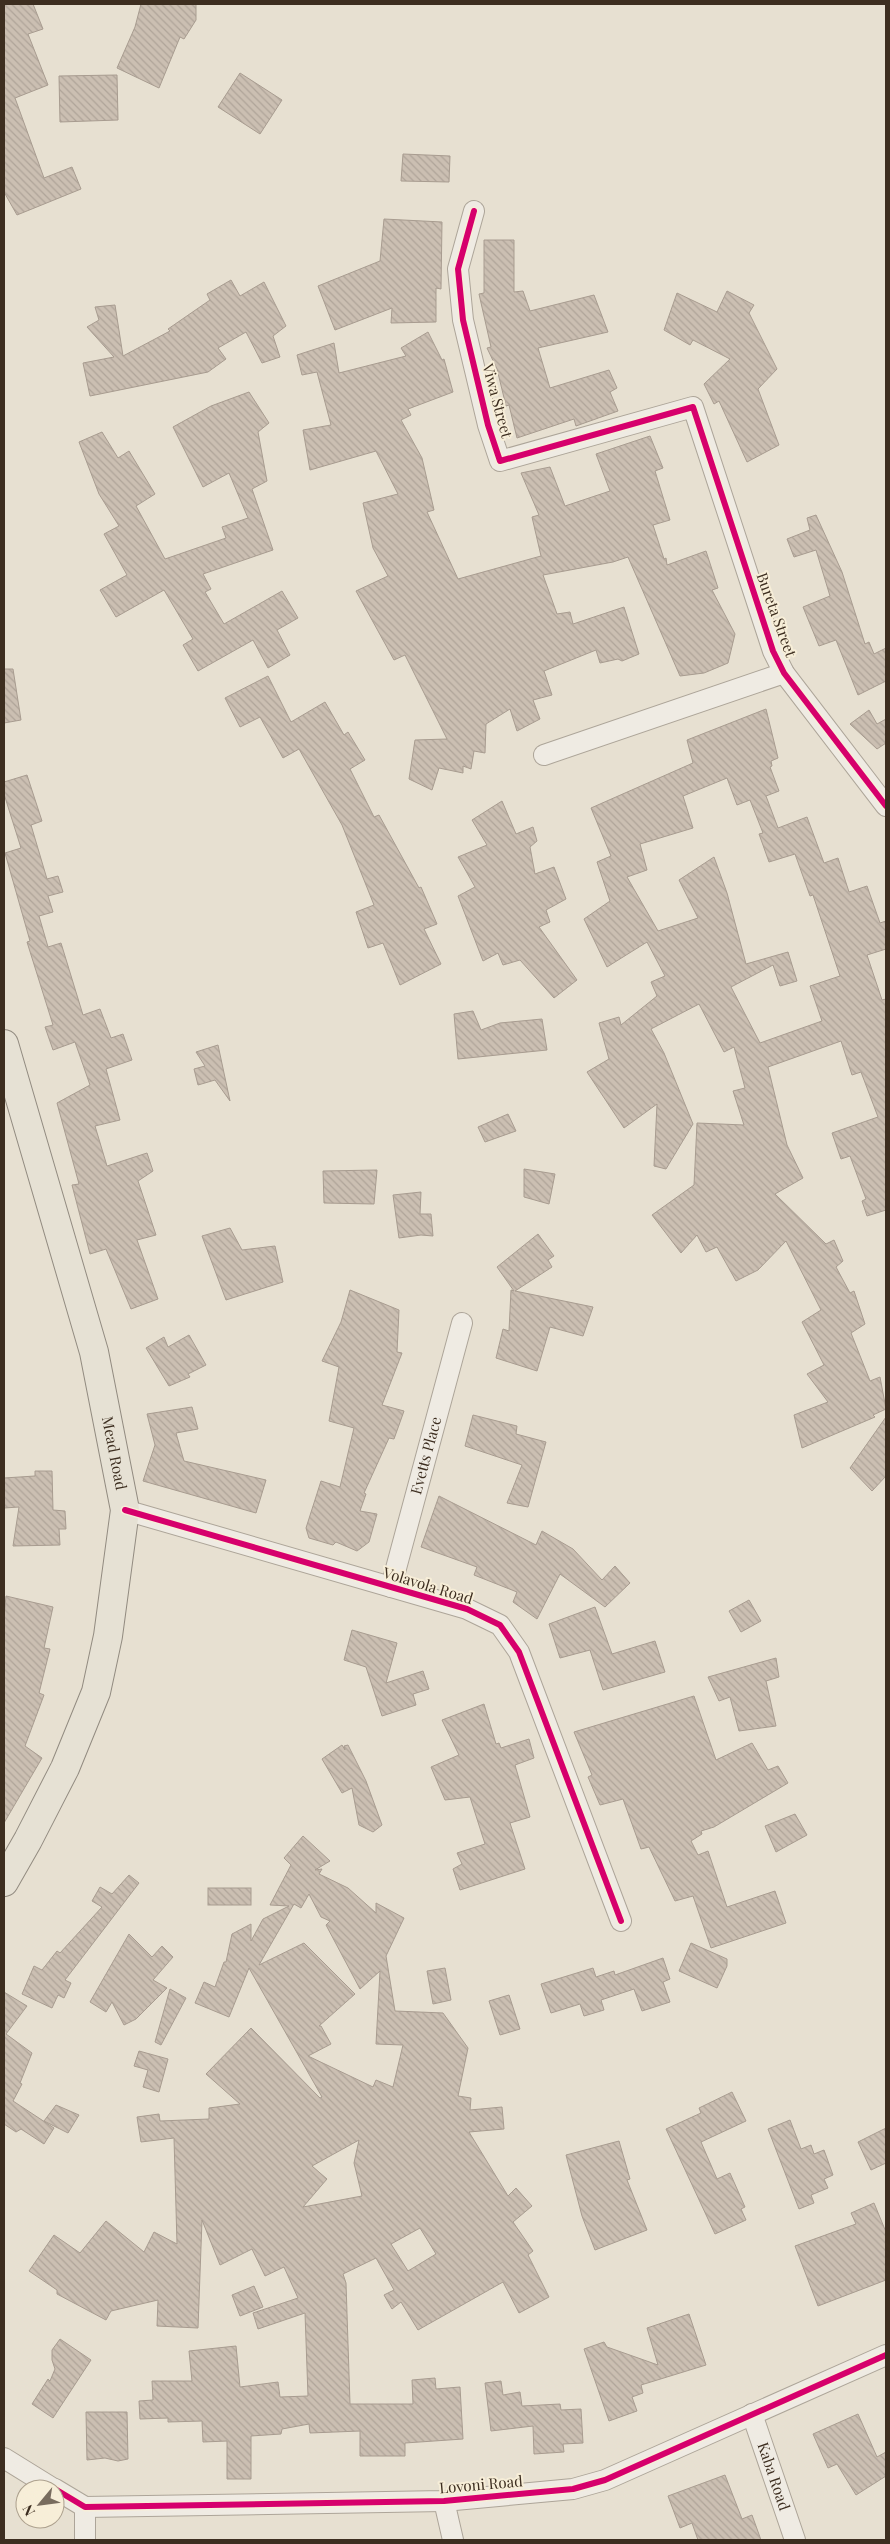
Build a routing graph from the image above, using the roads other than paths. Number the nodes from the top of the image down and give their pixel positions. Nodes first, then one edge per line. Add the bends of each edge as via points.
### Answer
1 (474, 211) dead end
2 (693, 407) joint
3 (784, 673) junction
4 (544, 755) dead end
5 (886, 806) edge
6 (4, 1044) edge
7 (462, 1323) dead end
8 (125, 1510) junction
9 (391, 1587) junction
10 (4, 1882) edge
11 (622, 1921) dead end
12 (886, 2355) edge
13 (752, 2414) junction
14 (4, 2458) edge
15 (39, 2479) edge
16 (65, 2495) edge
17 (444, 2501) junction
18 (85, 2507) junction
19 (85, 2540) edge
20 (452, 2540) edge
21 (795, 2540) edge

1 - 2 street, Viwa Street via 458,269 462,312 488,425 500,461
2 - 3 street, Bureta Street
3 - 4 street
3 - 5 street, Bureta Street
6 - 8 main road, Mead Road via 94,1352
7 - 9 street, Evetts Place
8 - 9 street, Volavola Road
8 - 10 main road, Mead Road via 108,1636 96,1692 65,1768
9 - 11 street, Volavola Road via 467,1609 500,1625 519,1652
12 - 13 street, Lovoni Road
13 - 17 street, Lovoni Road via 605,2480 573,2489
13 - 21 street, Kaba Road
14 - 15 street
16 - 18 street
17 - 18 street, Lovoni Road
17 - 20 street
18 - 19 street

